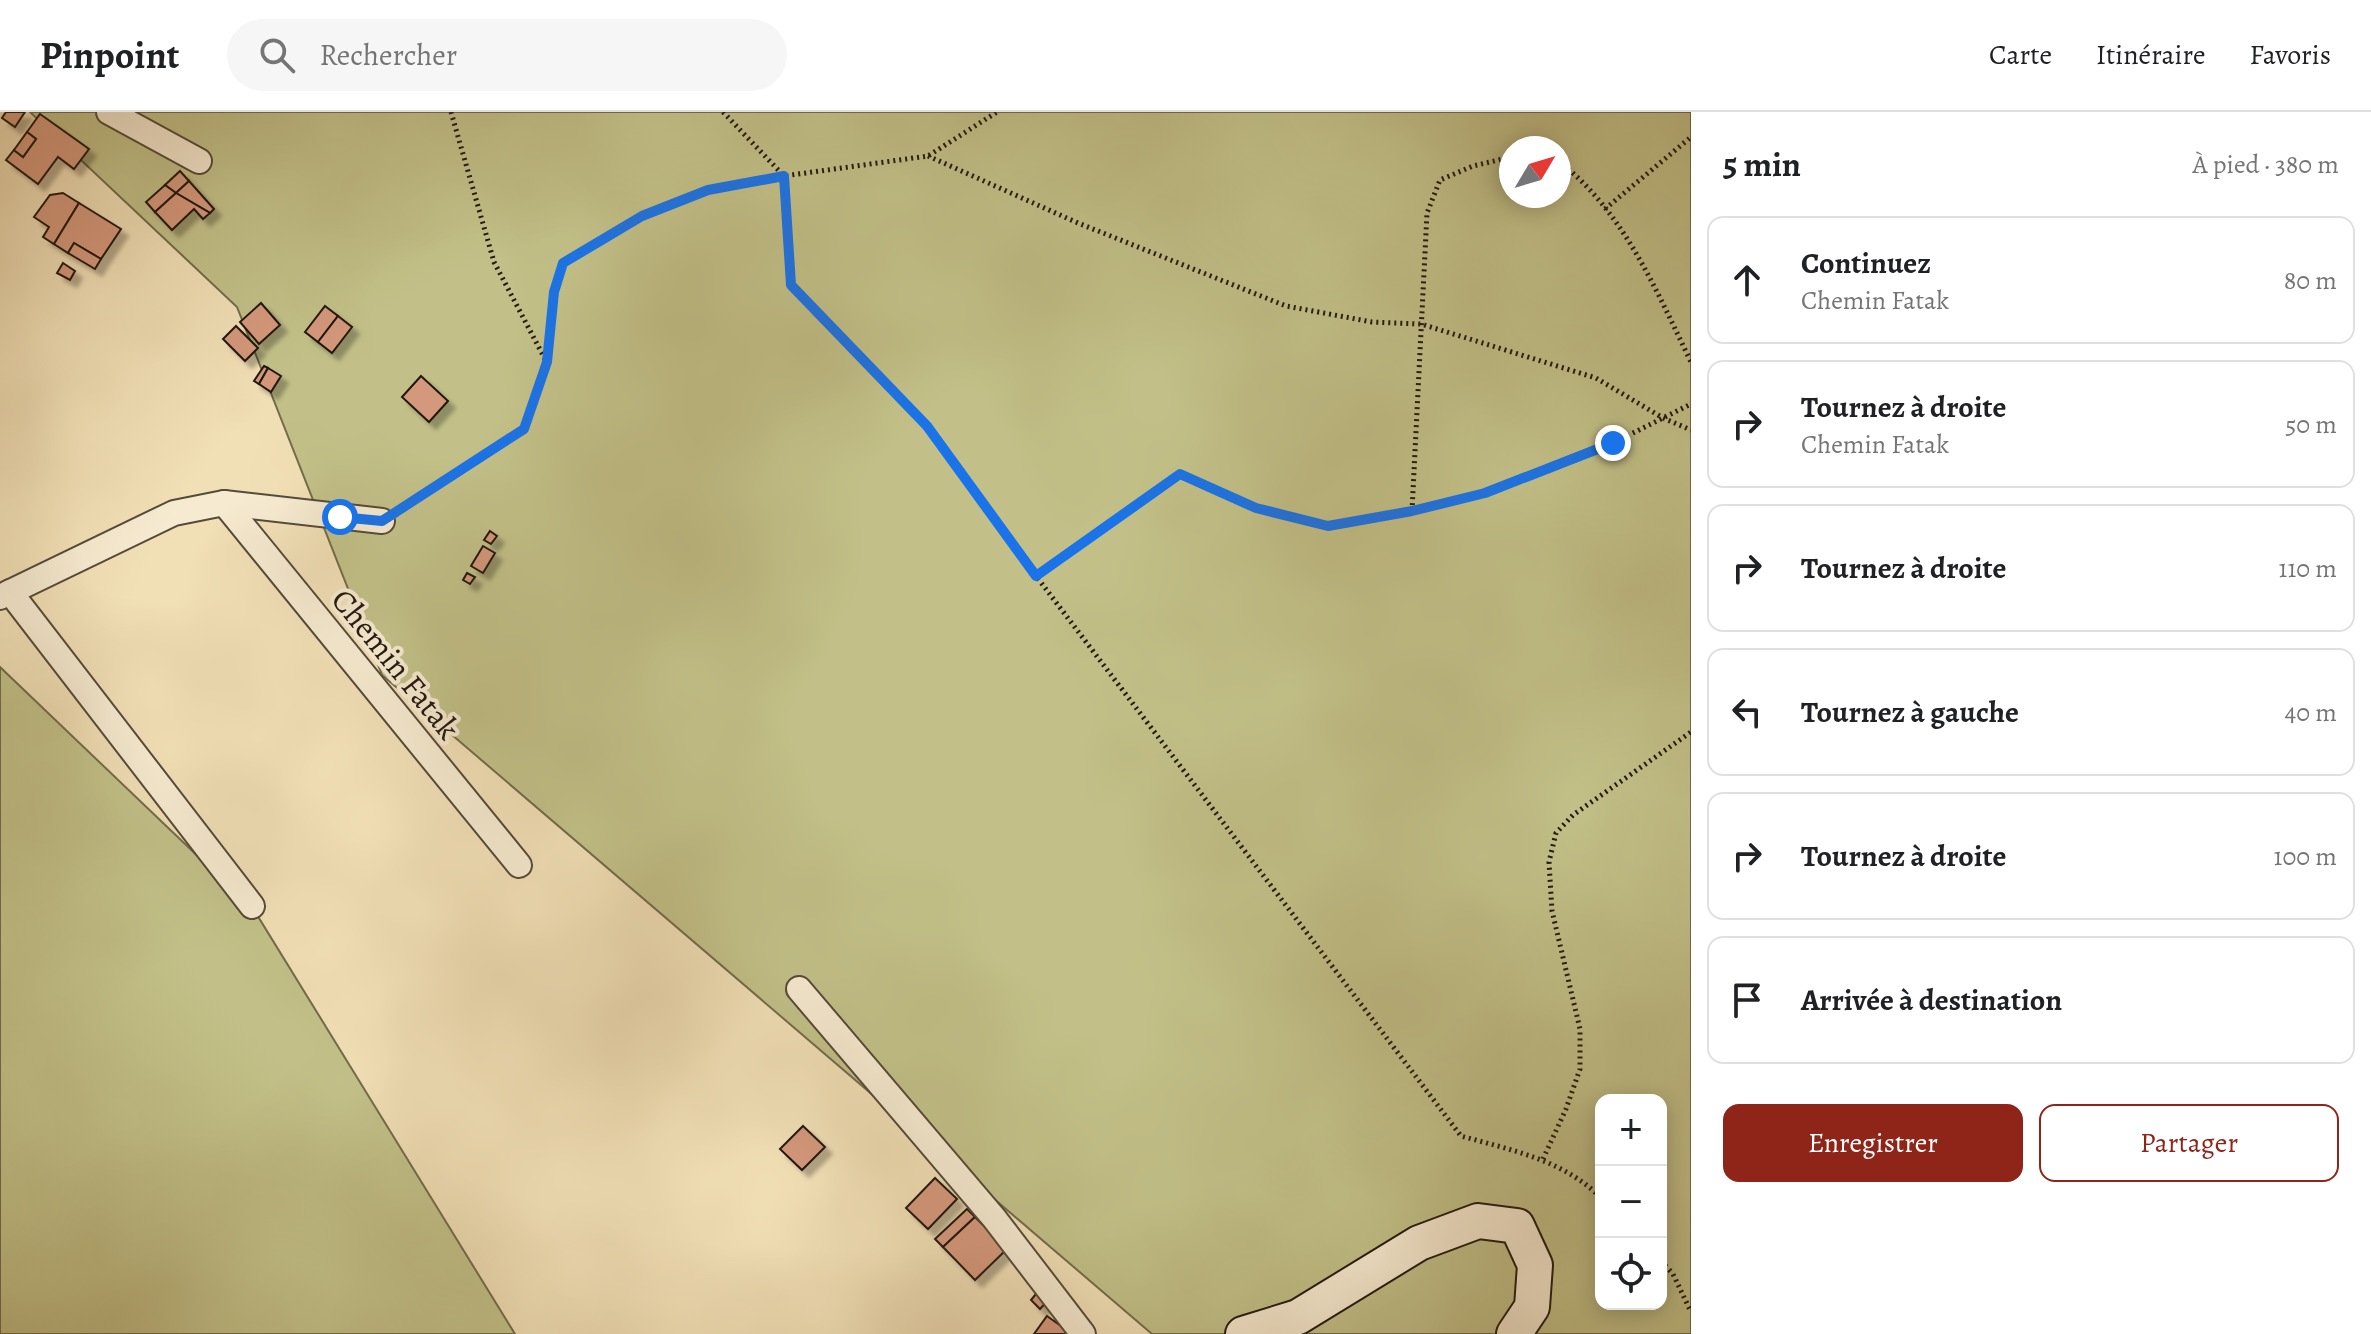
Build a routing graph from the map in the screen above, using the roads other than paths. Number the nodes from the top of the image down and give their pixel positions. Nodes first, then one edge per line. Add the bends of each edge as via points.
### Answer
1 (109, 112) edge
2 (199, 161) dead end
3 (224, 503) junction
4 (382, 521) road end
5 (5, 595) edge
6 (519, 865) dead end
7 (252, 906) dead end
8 (799, 989) dead end
9 (1083, 1334) edge
10 (1243, 1334) edge
11 (1514, 1334) edge

1 - 2 street
3 - 4 street
3 - 5 street via 174,513
3 - 6 street, Chemin Fatak
5 - 7 street
8 - 9 street via 994,1218
10 - 11 street via 1298,1317 1419,1243 1478,1221 1517,1226 1535,1265 1532,1307

